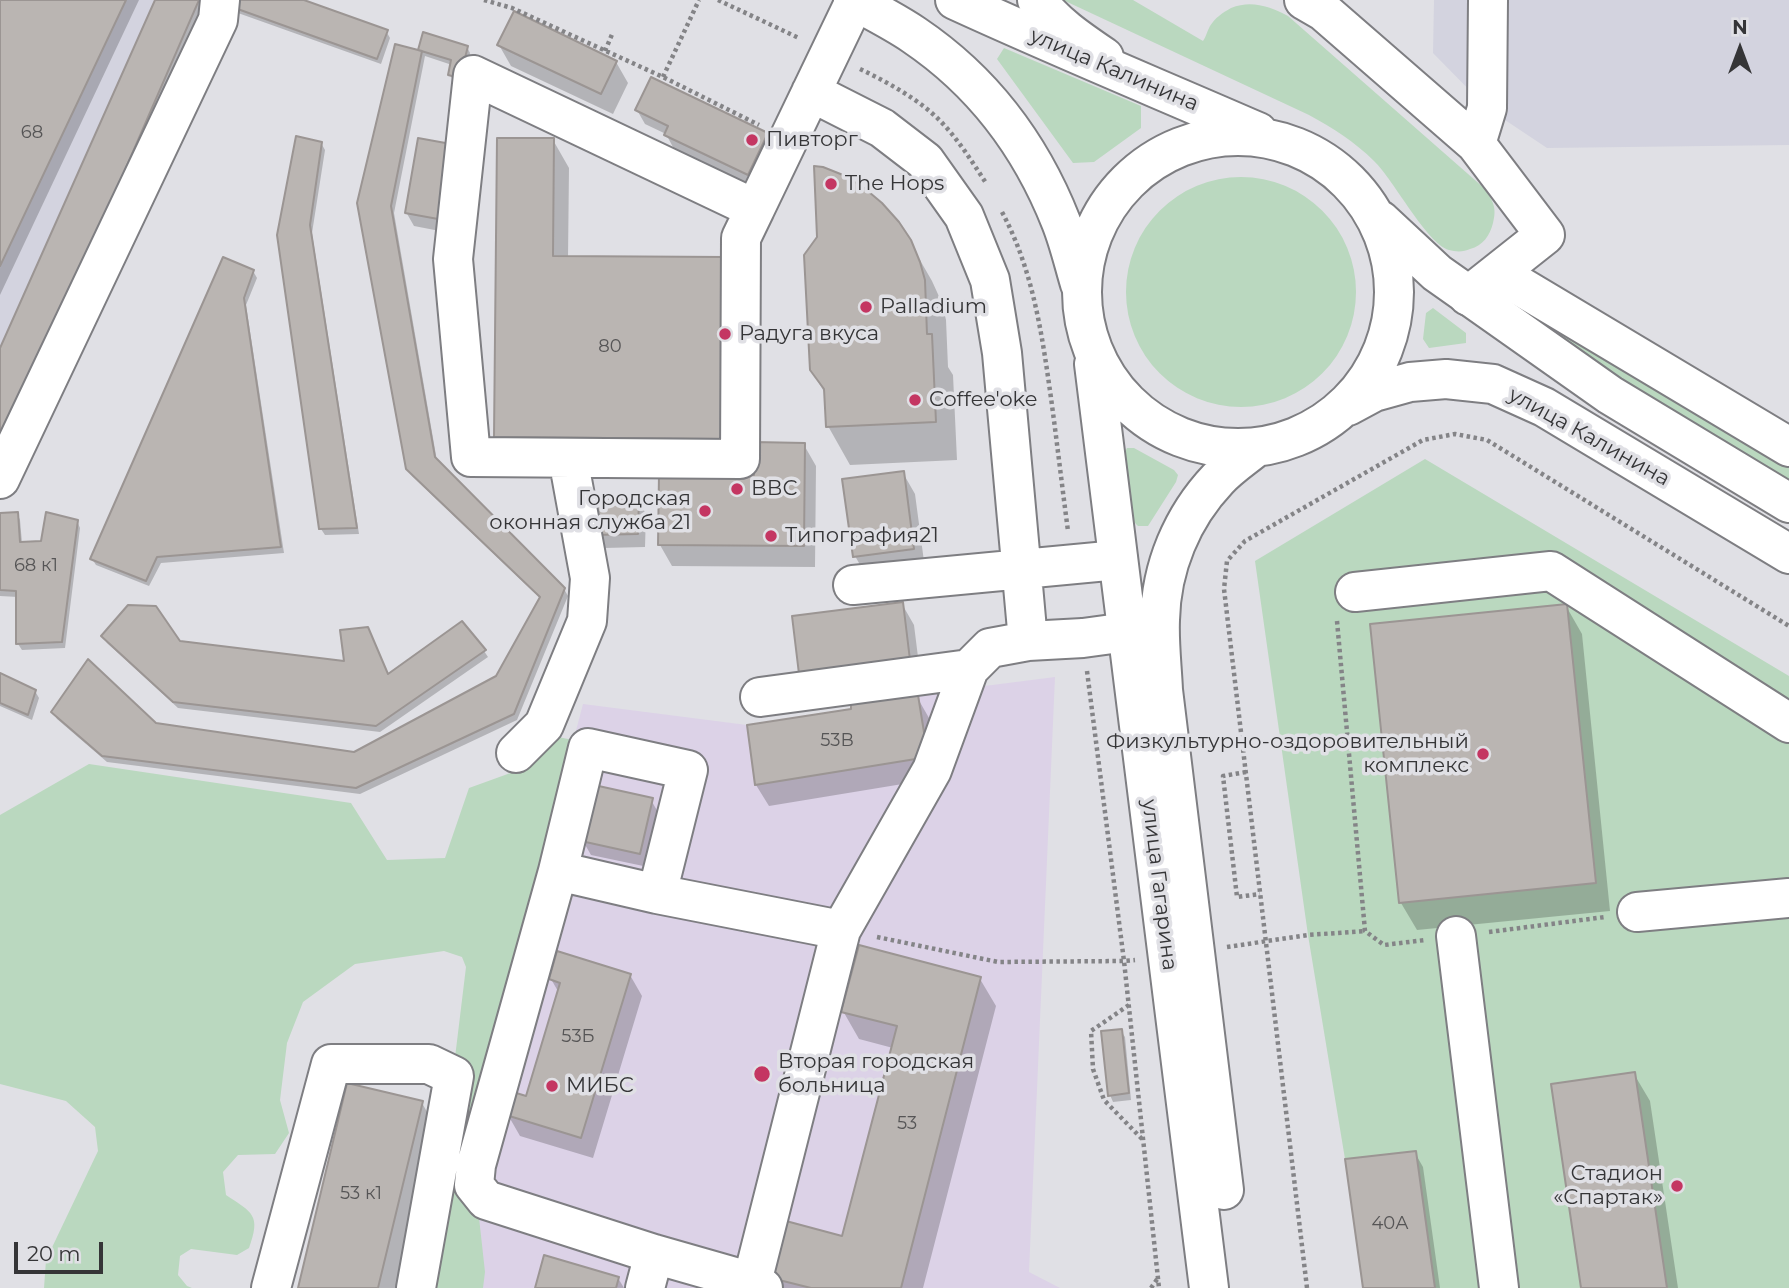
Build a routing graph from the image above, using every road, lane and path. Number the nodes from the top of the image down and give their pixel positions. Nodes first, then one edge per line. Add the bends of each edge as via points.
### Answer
1 (220, 0) edge
2 (484, 0) edge
3 (699, 0) edge
4 (718, 0) edge
5 (854, 0) edge
6 (956, 0) edge
7 (1037, 0) edge
8 (1304, 0) edge
9 (1488, 0) edge
10 (613, 32) dead end
11 (803, 40) dead end
12 (605, 51) junction
13 (663, 77) junction
14 (1137, 79) junction
15 (810, 92) junction
16 (1273, 138) junction
17 (788, 139) junction
18 (1476, 144) junction
19 (755, 209) junction
20 (1376, 217) junction
21 (1483, 284) junction
22 (1081, 290) junction
23 (1093, 358) junction
24 (1336, 412) junction
25 (1789, 447) edge
26 (1255, 448) junction
27 (568, 458) junction
28 (0, 479) edge
29 (1789, 503) edge
30 (1789, 554) edge
31 (1118, 560) junction
32 (1021, 569) junction
33 (853, 585) dead end
34 (1355, 592) joint
35 (1127, 632) junction
36 (1028, 642) junction
37 (1086, 664) dead end
38 (969, 669) junction
39 (760, 697) dead end
40 (1789, 723) edge
41 (516, 753) dead end
42 (1246, 772) dead end
43 (558, 871) junction
44 (657, 894) junction
45 (1260, 894) dead end
46 (1789, 898) edge
47 (1637, 912) joint
48 (841, 930) junction
49 (1365, 931) junction
50 (1456, 936) junction
51 (1266, 942) junction
52 (1221, 948) dead end
53 (1124, 961) junction
54 (1129, 1005) junction
55 (1143, 1141) junction
56 (649, 1271) edge
57 (1158, 1278) junction
58 (758, 1285) edge
59 (271, 1288) edge
60 (416, 1288) edge
61 (1151, 1288) edge
62 (1159, 1288) edge
63 (1209, 1288) edge
64 (1236, 1288) edge
65 (1307, 1288) edge
66 (1499, 1288) edge

1 - 28 main road via 218,20
2 - 12 path via 512,8
3 - 13 path
4 - 11 path
5 - 15 main road
5 - 22 main road via 914,35 965,76 999,114 1045,186 1063,225
6 - 14 main road, улица Калинина
7 - 14 main road via 1067,32
8 - 18 main road via 1323,11
9 - 18 main road via 1487,108
10 - 12 path
12 - 13 path
13 - 17 path
14 - 16 main road, улица Калинина
15 - 17 main road
15 - 32 main road via 883,128 925,161 964,216 990,280 1002,352
16 - 20 main road, улица Калинина via 1337,169 1359,190
16 - 22 main road via 1225,136 1188,143 1158,158 1127,183 1104,216 1089,250
17 - 19 main road
18 - 21 main road via 1545,235
19 - 27 main road via 741,238 740,459
19 - 27 main road via 473,75 453,259 471,457
20 - 21 main road, улица Калинина via 1437,273
20 - 24 main road via 1389,245 1394,310 1386,344 1368,379
21 - 25 main road
21 - 29 main road, улица Калинина via 1610,395
22 - 23 main road, улица Гагарина
23 - 26 main road via 1112,390 1176,434 1209,444
23 - 31 main road, улица Гагарина
24 - 26 main road via 1297,436
24 - 30 main road, улица Калинина via 1374,392 1410,382 1446,379 1493,384 1544,407
26 - 64 main road, улица Гагарина via 1219,477 1194,507 1166,571 1160,619 1163,690
27 - 41 main road via 590,578 587,621 544,725
31 - 32 main road
31 - 35 main road, улица Гагарина
32 - 33 main road
32 - 36 main road
34 - 40 main road via 1551,571
34 - 49 path via 1339,600 1336,613
35 - 36 main road
35 - 63 main road, улица Гагарина
36 - 38 main road via 990,648
37 - 53 path
38 - 39 main road
38 - 48 main road via 932,770
42 - 45 path via 1223,776 1237,897
43 - 44 main road
43 - 44 main road via 588,748 688,770
43 - 56 main road via 475,1165 474,1185 486,1200
44 - 48 main road
46 - 47 main road
47 - 50 path
48 - 53 path via 998,961
48 - 58 main road
49 - 50 path via 1384,945
49 - 51 path
50 - 66 main road
51 - 52 path
51 - 65 path
53 - 54 path
54 - 55 path
54 - 55 path via 1091,1031 1093,1069 1104,1100
55 - 57 path
56 - 58 main road
57 - 61 path
57 - 62 path
59 - 60 main road via 331,1064 429,1064 454,1076

